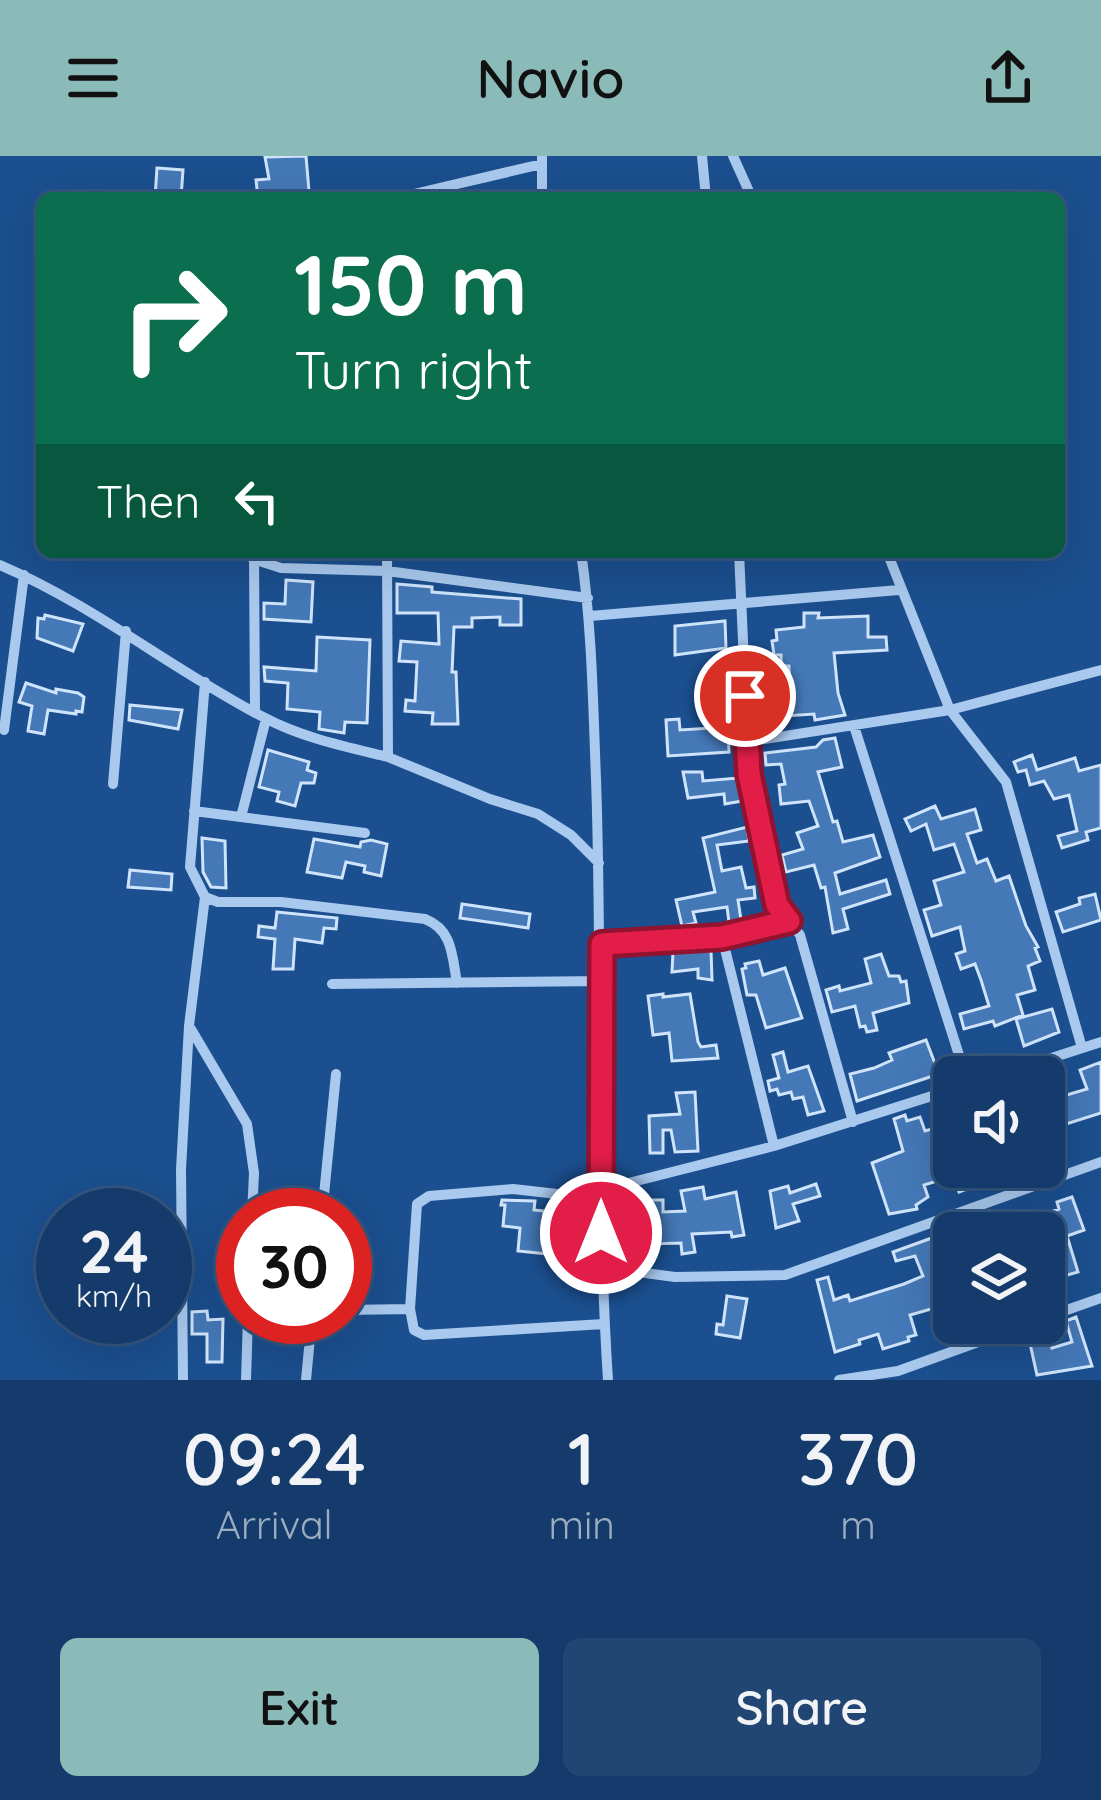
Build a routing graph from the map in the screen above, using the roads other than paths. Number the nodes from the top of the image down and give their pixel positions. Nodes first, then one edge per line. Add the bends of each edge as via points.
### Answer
1 (702, 156) edge
2 (733, 156) edge
3 (542, 160) edge
4 (420, 192) edge
5 (542, 192) edge
6 (705, 192) edge
7 (749, 192) edge
8 (254, 558) edge
9 (258, 558) edge
10 (387, 558) edge
11 (582, 558) edge
12 (740, 558) edge
13 (889, 558) edge
14 (0, 565) edge
15 (387, 571) junction
16 (24, 575) junction
17 (899, 590) junction
18 (588, 598) junction
19 (744, 606) junction
20 (590, 616) junction
21 (126, 632) junction
22 (1101, 670) edge
23 (205, 682) junction
24 (950, 710) junction
25 (261, 715) junction
26 (854, 726) junction
27 (4, 730) dead end
28 (746, 742) junction
29 (388, 757) junction
30 (113, 784) dead end
31 (194, 811) junction
32 (242, 817) junction
33 (365, 833) dead end
34 (599, 863) junction
35 (205, 897) junction
36 (789, 921) junction
37 (722, 937) junction
38 (602, 944) junction
39 (602, 981) junction
40 (457, 982) junction
41 (332, 984) dead end
42 (189, 1026) junction
43 (1101, 1042) edge
44 (1082, 1048) junction
45 (959, 1056) edge
46 (1057, 1056) edge
47 (336, 1074) dead end
48 (933, 1097) edge
49 (853, 1122) junction
50 (774, 1146) junction
51 (1101, 1162) edge
52 (253, 1188) edge
53 (325, 1188) edge
54 (601, 1195) junction
55 (601, 1267) junction
56 (1101, 1298) edge
57 (410, 1309) junction
58 (372, 1310) edge
59 (1065, 1311) edge
60 (604, 1324) junction
61 (247, 1344) edge
62 (309, 1344) edge
63 (979, 1344) edge
64 (899, 1376) edge
65 (183, 1380) edge
66 (246, 1380) edge
67 (306, 1380) edge
68 (608, 1380) edge
69 (839, 1380) edge

1 - 6 street
2 - 7 street
3 - 4 street
3 - 5 street
8 - 25 street
9 - 15 street via 281,568
10 - 15 street
11 - 18 street
12 - 19 street
13 - 17 street
14 - 16 street
15 - 18 street
15 - 29 street
16 - 21 street
16 - 27 street
17 - 19 street
17 - 24 street
18 - 20 street
19 - 20 street
19 - 28 street
20 - 34 street
21 - 23 street
21 - 30 street
22 - 24 street
23 - 25 street
23 - 31 street
24 - 26 street
24 - 44 street via 1006,782
25 - 29 street
25 - 32 street
26 - 28 street
26 - 45 street
28 - 36 street via 777,905
29 - 34 street via 538,814
31 - 32 street
31 - 35 street via 190,867
32 - 33 street
34 - 38 street
35 - 40 street via 425,919 448,937
35 - 42 street
36 - 37 street
36 - 49 street via 800,935
37 - 38 street
37 - 50 street
38 - 39 street
39 - 40 street
39 - 54 street
40 - 41 street
42 - 52 street via 248,1124
42 - 65 street
43 - 44 street
44 - 46 street
47 - 53 street
48 - 49 street
49 - 50 street
50 - 54 street
51 - 55 street via 785,1275 675,1277
54 - 55 street
54 - 57 street via 513,1189 428,1196 417,1204
55 - 60 street
56 - 59 street
57 - 58 street
57 - 60 street via 414,1330 424,1335
60 - 68 street
61 - 66 street
62 - 67 street
63 - 64 street
64 - 69 street

